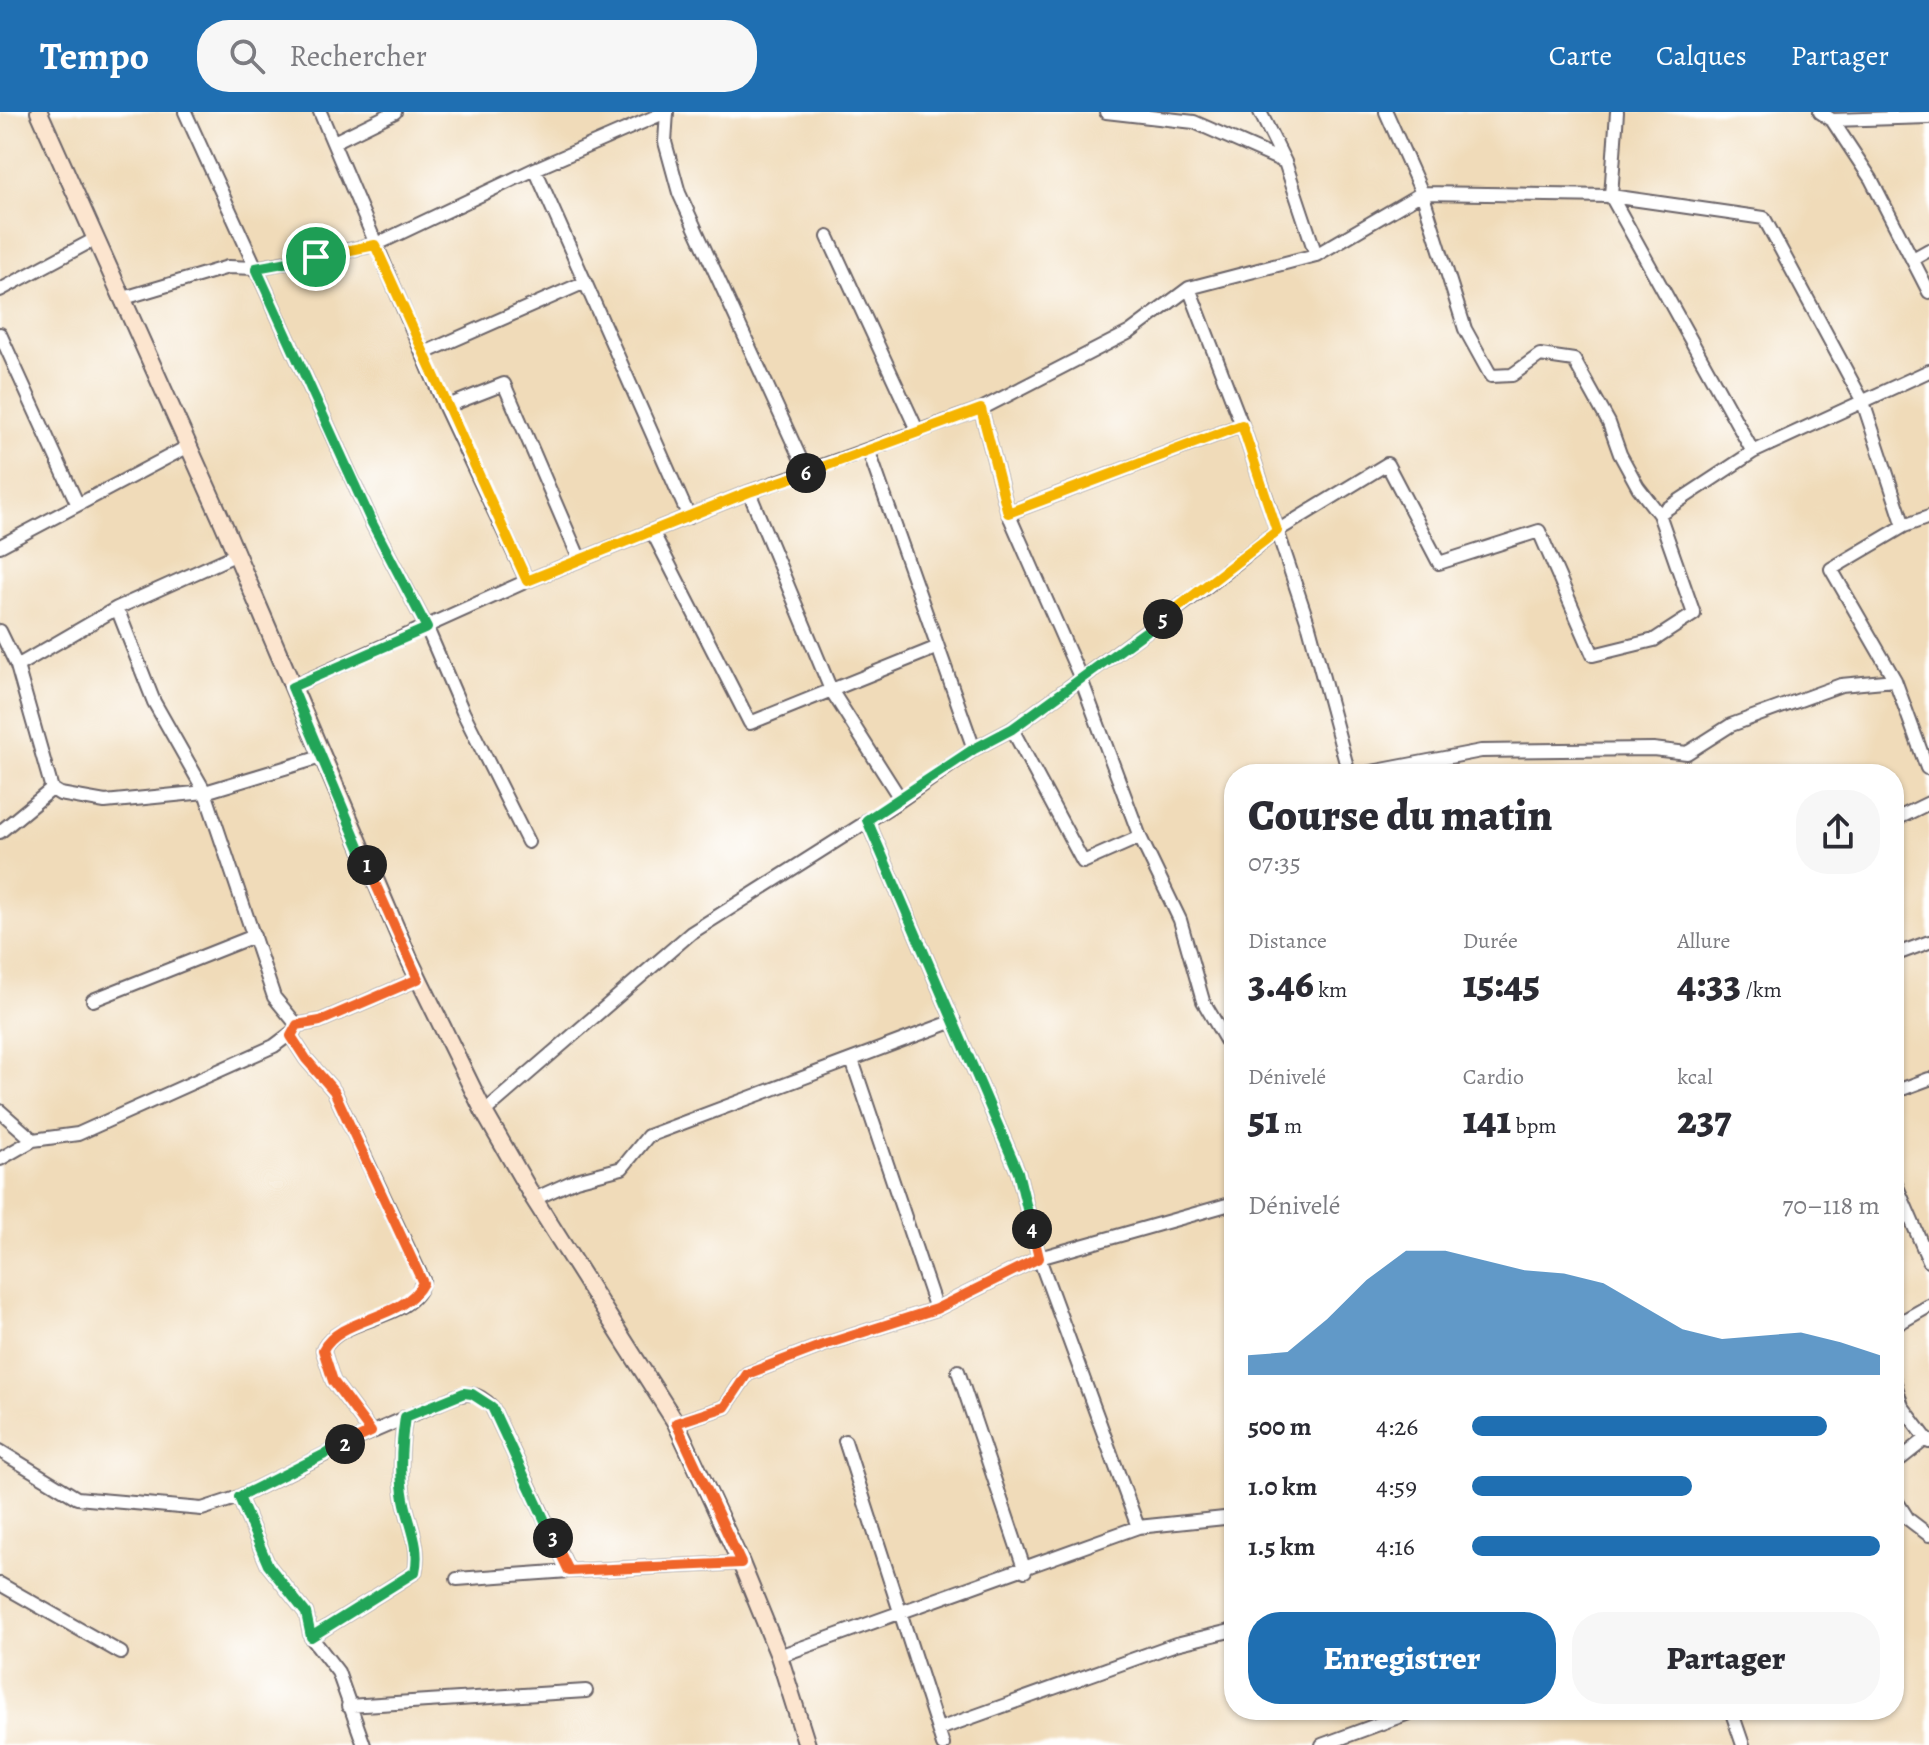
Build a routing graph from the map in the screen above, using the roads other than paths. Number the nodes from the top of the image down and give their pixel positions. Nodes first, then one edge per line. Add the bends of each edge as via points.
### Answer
1 (39, 112) edge
2 (185, 112) edge
3 (320, 112) edge
4 (395, 112) edge
5 (667, 112) edge
6 (1106, 112) edge
7 (1260, 112) edge
8 (1386, 112) edge
9 (1617, 112) edge
10 (1820, 112) edge
11 (1929, 117) edge
12 (1832, 120) junction
13 (334, 142) junction
14 (1285, 162) junction
15 (535, 169) junction
16 (1422, 193) junction
17 (1611, 196) junction
18 (828, 237) dead end
19 (97, 238) junction
20 (375, 245) junction
21 (1929, 250) edge
22 (1316, 255) junction
23 (1913, 259) junction
24 (256, 268) junction
25 (583, 283) junction
26 (1189, 288) junction
27 (0, 290) edge
28 (1929, 292) edge
29 (124, 298) junction
30 (0, 334) edge
31 (422, 354) junction
32 (1929, 371) edge
33 (1863, 402) junction
34 (445, 407) junction
35 (981, 409) junction
36 (1242, 425) junction
37 (918, 432) junction
38 (187, 447) junction
39 (869, 452) junction
40 (1753, 452) junction
41 (807, 473) junction
42 (749, 492) junction
43 (77, 503) junction
44 (1008, 513) junction
45 (1659, 514) junction
46 (689, 517) junction
47 (1929, 517) edge
48 (1904, 526) junction
49 (652, 531) junction
50 (1277, 531) junction
51 (0, 546) edge
52 (235, 555) junction
53 (580, 560) junction
54 (527, 581) junction
55 (117, 608) junction
56 (427, 628) junction
57 (0, 631) edge
58 (938, 647) junction
59 (17, 666) junction
60 (1081, 679) junction
61 (1895, 680) junction
62 (292, 687) junction
63 (831, 690) junction
64 (1012, 729) junction
65 (974, 749) junction
66 (321, 757) junction
67 (1347, 764) edge
68 (1413, 764) edge
69 (1927, 768) edge
70 (52, 789) junction
71 (205, 792) junction
72 (901, 800) junction
73 (1929, 803) edge
74 (1904, 815) edge
75 (867, 820) junction
76 (2, 827) edge
77 (1140, 837) junction
78 (528, 842) dead end
79 (254, 936) junction
80 (1929, 942) edge
81 (1904, 951) edge
82 (418, 979) junction
83 (93, 1000) dead end
84 (954, 1021) junction
85 (294, 1031) junction
86 (1224, 1037) edge
87 (852, 1060) junction
88 (1929, 1079) edge
89 (1904, 1088) edge
90 (0, 1111) edge
91 (484, 1112) junction
92 (33, 1140) junction
93 (0, 1159) edge
94 (534, 1199) junction
95 (1904, 1203) edge
96 (1224, 1206) edge
97 (1039, 1258) junction
98 (1929, 1261) edge
99 (1929, 1306) edge
100 (936, 1309) junction
101 (1904, 1320) edge
102 (958, 1371) dead end
103 (1904, 1409) edge
104 (405, 1417) junction
105 (676, 1423) junction
106 (371, 1432) junction
107 (1928, 1440) edge
108 (845, 1441) dead end
109 (0, 1451) edge
110 (1904, 1457) edge
111 (239, 1497) junction
112 (1904, 1513) edge
113 (1224, 1518) edge
114 (1138, 1527) junction
115 (1929, 1535) edge
116 (741, 1563) junction
117 (569, 1571) junction
118 (1025, 1571) junction
119 (457, 1579) dead end
120 (0, 1584) edge
121 (903, 1612) junction
122 (1224, 1632) edge
123 (311, 1637) junction
124 (121, 1653) dead end
125 (779, 1656) junction
126 (586, 1691) dead end
127 (348, 1706) junction
128 (1390, 1720) edge
129 (1734, 1720) edge
130 (939, 1729) junction
131 (364, 1745) edge
132 (807, 1745) edge
133 (943, 1745) edge
134 (1322, 1745) edge
135 (1743, 1745) edge

1 - 19 street
2 - 24 street
3 - 13 street
4 - 13 street
5 - 15 street
5 - 41 street via 665,142 679,193
6 - 14 street via 1194,122
7 - 14 street
8 - 16 street
9 - 17 street
10 - 12 street
11 - 12 street
12 - 23 street
13 - 20 street
14 - 22 street
15 - 20 street
15 - 25 street
16 - 17 street
16 - 22 street
16 - 45 street via 1465,329 1491,376 1512,375 1540,355 1574,360 1638,487
17 - 33 street via 1764,218
17 - 40 street
18 - 37 street
19 - 27 street
19 - 29 street
20 - 24 street
20 - 31 street
21 - 23 street
22 - 26 street
23 - 28 street
24 - 29 street via 228,267
24 - 56 street via 372,523
25 - 31 street
25 - 46 street
26 - 35 street via 1130,332
26 - 36 street
29 - 38 street
30 - 43 street
31 - 34 street
32 - 33 street
33 - 40 street
33 - 48 street
34 - 53 street via 504,384
34 - 54 street
35 - 37 street
35 - 44 street
36 - 44 street
36 - 50 street
37 - 39 street
38 - 43 street
38 - 52 street
39 - 41 street
39 - 58 street
40 - 45 street
41 - 42 street
42 - 46 street
42 - 63 street
43 - 51 street
44 - 60 street
45 - 50 street via 1694,614 1654,640 1593,655 1539,531 1439,563 1387,464
46 - 49 street
47 - 48 street
48 - 61 street via 1831,569
49 - 53 street
49 - 63 street via 750,723
50 - 60 street
50 - 67 street
52 - 55 street
52 - 62 street
53 - 54 street
54 - 56 street
55 - 59 street
55 - 71 street via 154,702
56 - 62 street
56 - 78 street
57 - 59 street
58 - 63 street
58 - 65 street
59 - 70 street
60 - 64 street
60 - 77 street
61 - 68 street via 1841,685 1731,725 1687,753 1481,751
61 - 69 street
62 - 66 street
63 - 72 street
64 - 65 street
64 - 77 street via 1083,862
65 - 72 street
66 - 71 street
66 - 82 street
70 - 71 street via 105,802
70 - 76 street
71 - 79 street
72 - 75 street
73 - 74 street
75 - 84 street
75 - 91 street via 691,933
77 - 86 street via 1180,920 1203,1001
79 - 83 street
79 - 85 street via 274,997
80 - 81 street
82 - 85 street
82 - 91 street
84 - 87 street
84 - 97 street via 1018,1172
85 - 92 street via 78,1134
85 - 106 street via 306,1059 334,1091 423,1280 413,1296 336,1334 323,1350 333,1381
87 - 94 street via 648,1136 622,1168
87 - 100 street
88 - 89 street
90 - 92 street
91 - 94 street
92 - 93 street
94 - 105 street
95 - 98 street
96 - 97 street
97 - 100 street
97 - 114 street
99 - 101 street
100 - 105 street via 747,1374 725,1407
102 - 118 street
103 - 107 street
104 - 106 street
104 - 117 street via 464,1393 484,1398
104 - 123 street via 401,1469 418,1549 415,1572
105 - 116 street
106 - 111 street
107 - 110 street
108 - 121 street
109 - 111 street via 77,1498 202,1509
111 - 123 street via 268,1565 306,1613
112 - 115 street
113 - 114 street
114 - 118 street
116 - 117 street
116 - 125 street
117 - 119 street
118 - 121 street
120 - 124 street
121 - 125 street
121 - 130 street
122 - 130 street via 1176,1644
123 - 127 street via 338,1672
125 - 132 street
126 - 127 street
127 - 131 street
128 - 134 street
129 - 135 street
130 - 133 street

